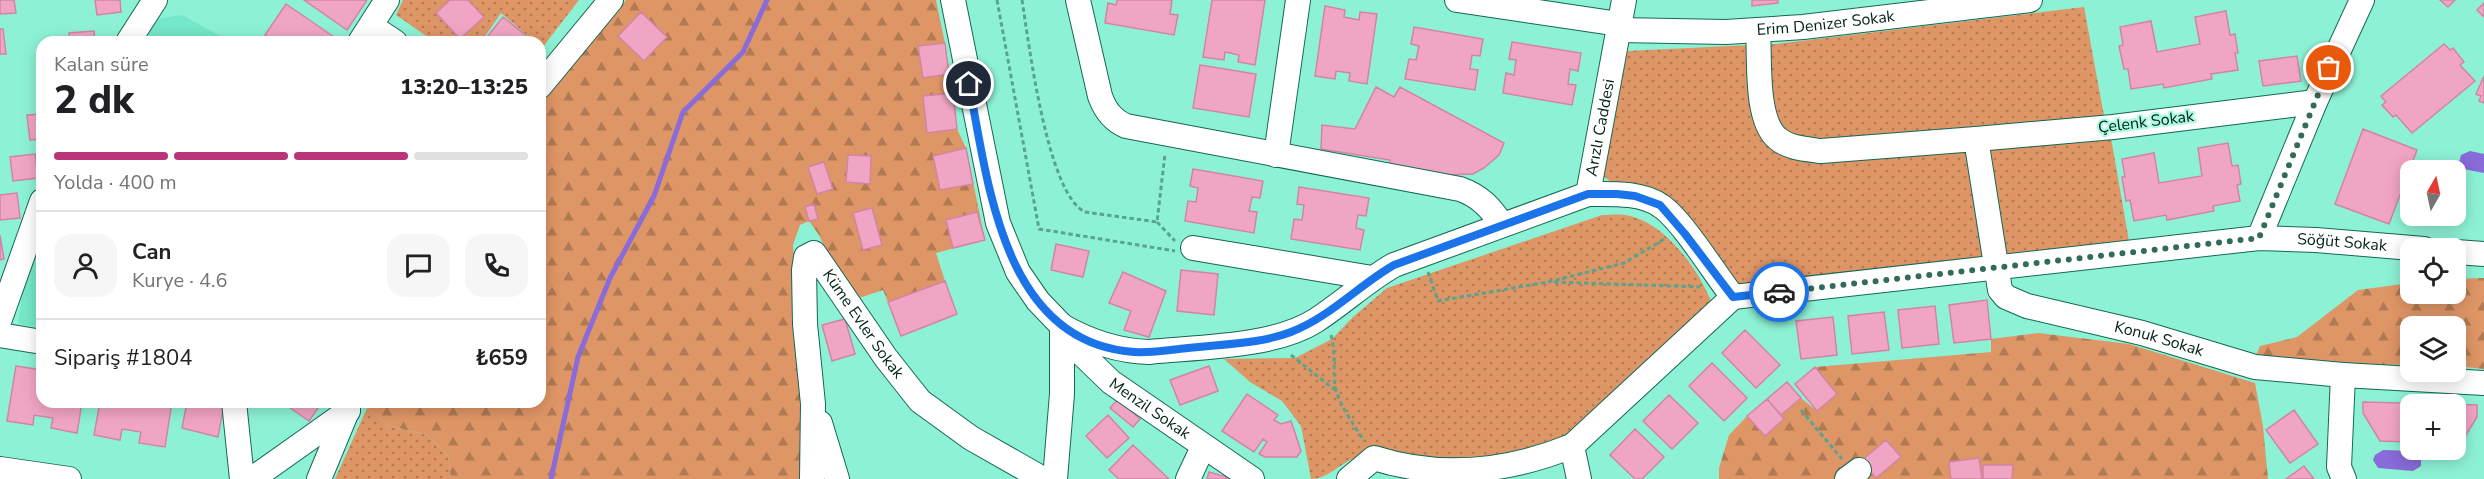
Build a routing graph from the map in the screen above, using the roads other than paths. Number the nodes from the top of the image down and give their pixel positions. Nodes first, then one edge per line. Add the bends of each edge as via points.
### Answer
1 (155, 0) edge
2 (387, 0) edge
3 (611, 0) edge
4 (953, 0) edge
5 (1078, 0) edge
6 (1298, 0) edge
7 (1457, 0) edge
8 (1624, 0) edge
9 (2030, 0) edge
10 (2362, 0) edge
11 (1619, 27) junction
12 (1758, 30) junction
13 (366, 34) edge
14 (132, 36) edge
15 (546, 79) edge
16 (2315, 102) junction
17 (1976, 139) junction
18 (1276, 155) junction
19 (1588, 194) junction
20 (36, 218) edge
21 (1502, 225) junction
22 (2259, 238) junction
23 (2400, 247) edge
24 (1188, 249) road end
25 (2466, 253) edge
26 (2484, 254) edge
27 (1996, 267) junction
28 (1372, 278) junction
29 (1729, 292) junction
30 (0, 319) edge
31 (1062, 326) junction
32 (0, 335) edge
33 (36, 341) edge
34 (2343, 375) junction
35 (2484, 383) edge
36 (813, 404) junction
37 (235, 408) edge
38 (347, 408) edge
39 (349, 408) edge
40 (1572, 446) junction
41 (1203, 447) junction
42 (0, 469) edge
43 (69, 479) edge
44 (242, 479) edge
45 (252, 479) edge
46 (320, 479) edge
47 (812, 479) edge
48 (837, 479) edge
49 (1043, 479) edge
50 (1055, 479) edge
51 (1188, 479) edge
52 (1252, 479) edge
53 (1349, 479) edge
54 (1579, 479) edge
55 (2344, 479) edge

1 - 14 street
2 - 13 street
3 - 15 street
4 - 31 street via 981,148 1002,233 1018,272
5 - 18 street via 1104,108 1118,123
6 - 18 street
7 - 11 street, Erim Denizer Sokak
8 - 11 street, Arızlı Caddesi
9 - 12 street, Erim Denizer Sokak
10 - 16 street
11 - 12 street, Erim Denizer Sokak
11 - 19 street, Arızlı Caddesi
12 - 17 street, Çelenk Sokak via 1762,108 1777,139 1798,149 1821,151
16 - 17 street, Çelenk Sokak
16 - 22 street
17 - 27 street
18 - 21 street via 1467,191 1485,203
19 - 21 street, Arızlı Caddesi
19 - 29 street via 1626,195 1660,205
20 - 30 street
21 - 28 street, Arızlı Caddesi via 1394,265
22 - 23 street, Söğüt Sokak
22 - 27 street, Söğüt Sokak
24 - 28 street
25 - 26 street
27 - 29 street, Söğüt Sokak
27 - 34 street, Konuk Sokak via 2000,290 2026,306 2142,333 2255,367
28 - 31 street, Arızlı Caddesi via 1324,314 1274,337 1132,352 1087,340
29 - 40 street
31 - 41 street, Menzil Sokak via 1082,354 1111,382
31 - 50 street via 1062,394
32 - 33 street
34 - 35 street, Konuk Sokak
34 - 55 street via 2339,467
36 - 47 street, Küme Evler Sokak
36 - 48 street, Küme Evler Sokak
36 - 49 street, Küme Evler Sokak via 804,270 806,257 814,253 920,401 978,443
37 - 44 street
38 - 45 street
39 - 46 street
40 - 53 street via 1508,467 1451,473 1423,472 1374,458
40 - 54 street
41 - 51 street
41 - 52 street, Menzil Sokak
42 - 43 street

